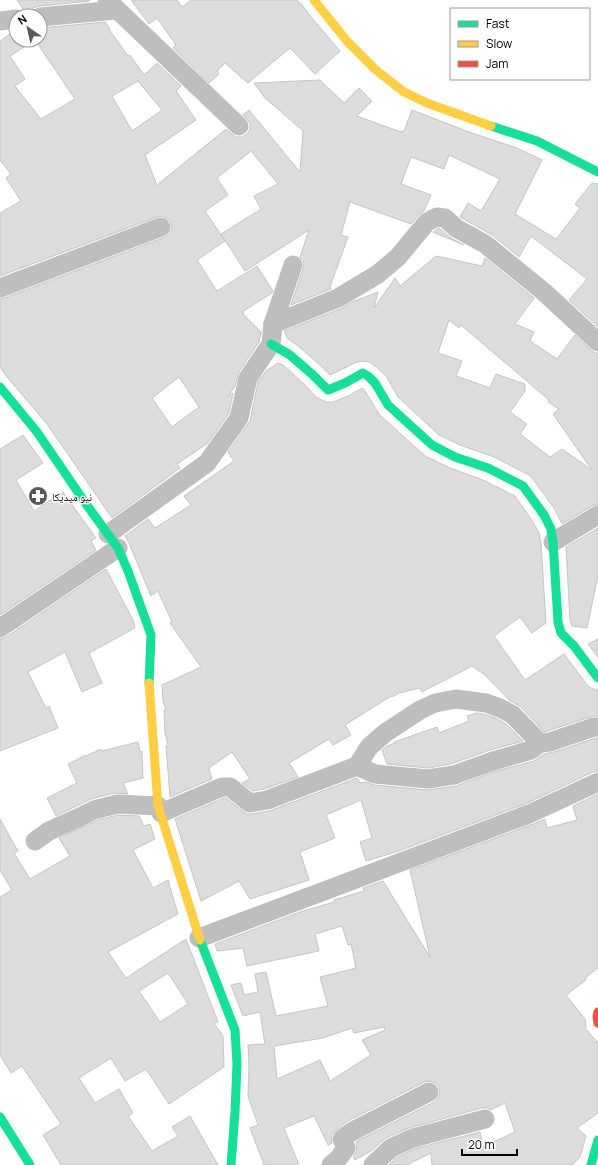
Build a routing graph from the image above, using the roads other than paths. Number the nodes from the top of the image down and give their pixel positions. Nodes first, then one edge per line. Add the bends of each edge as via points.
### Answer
1 (314, 0) edge
2 (112, 5) edge
3 (48, 16) edge
4 (239, 126) dead end
5 (598, 172) edge
6 (161, 227) dead end
7 (293, 265) dead end
8 (0, 288) edge
9 (273, 324) junction
10 (598, 342) edge
11 (271, 344) junction
12 (0, 387) edge
13 (598, 515) edge
14 (113, 541) junction
15 (553, 542) junction
16 (0, 628) edge
17 (598, 678) edge
18 (598, 727) edge
19 (540, 743) junction
20 (358, 766) junction
21 (598, 782) edge
22 (160, 809) junction
23 (35, 841) dead end
24 (199, 938) junction
25 (598, 1012) edge
26 (598, 1023) edge
27 (428, 1092) dead end
28 (0, 1117) edge
29 (485, 1119) dead end
30 (598, 1140) edge
31 (30, 1165) edge
32 (231, 1165) edge
33 (332, 1165) edge
34 (373, 1165) edge
35 (591, 1165) edge

1 - 5 main road via 347,41 376,70 404,92 426,103 537,141
2 - 3 street
2 - 4 street
6 - 8 street
7 - 9 street
9 - 10 street via 338,298 378,274 398,257 427,222 437,217 445,218 456,228 485,244 544,292
9 - 11 street
11 - 14 street via 248,378 239,418 207,463
11 - 15 main road via 290,355 328,390 363,373 368,376 388,405 432,445 455,457 488,468 523,486 544,515 551,529
12 - 14 main road via 37,432
13 - 15 street
14 - 16 street
14 - 22 main road via 144,610 151,635 149,679
15 - 17 main road via 558,622 561,633
18 - 19 street
19 - 20 street via 531,750 454,775 428,779 375,774
19 - 20 street via 513,715 500,708 486,703 456,699 420,710 385,733 369,747
20 - 22 street via 267,800 250,803 230,787 222,787
21 - 24 street via 529,814
22 - 23 street via 117,804 94,810 49,831
22 - 24 main road
24 - 32 main road via 235,1030 237,1064
25 - 26 main road
27 - 33 street via 346,1135 342,1139 346,1148
28 - 31 main road
29 - 34 street via 413,1138 391,1148
30 - 35 main road

